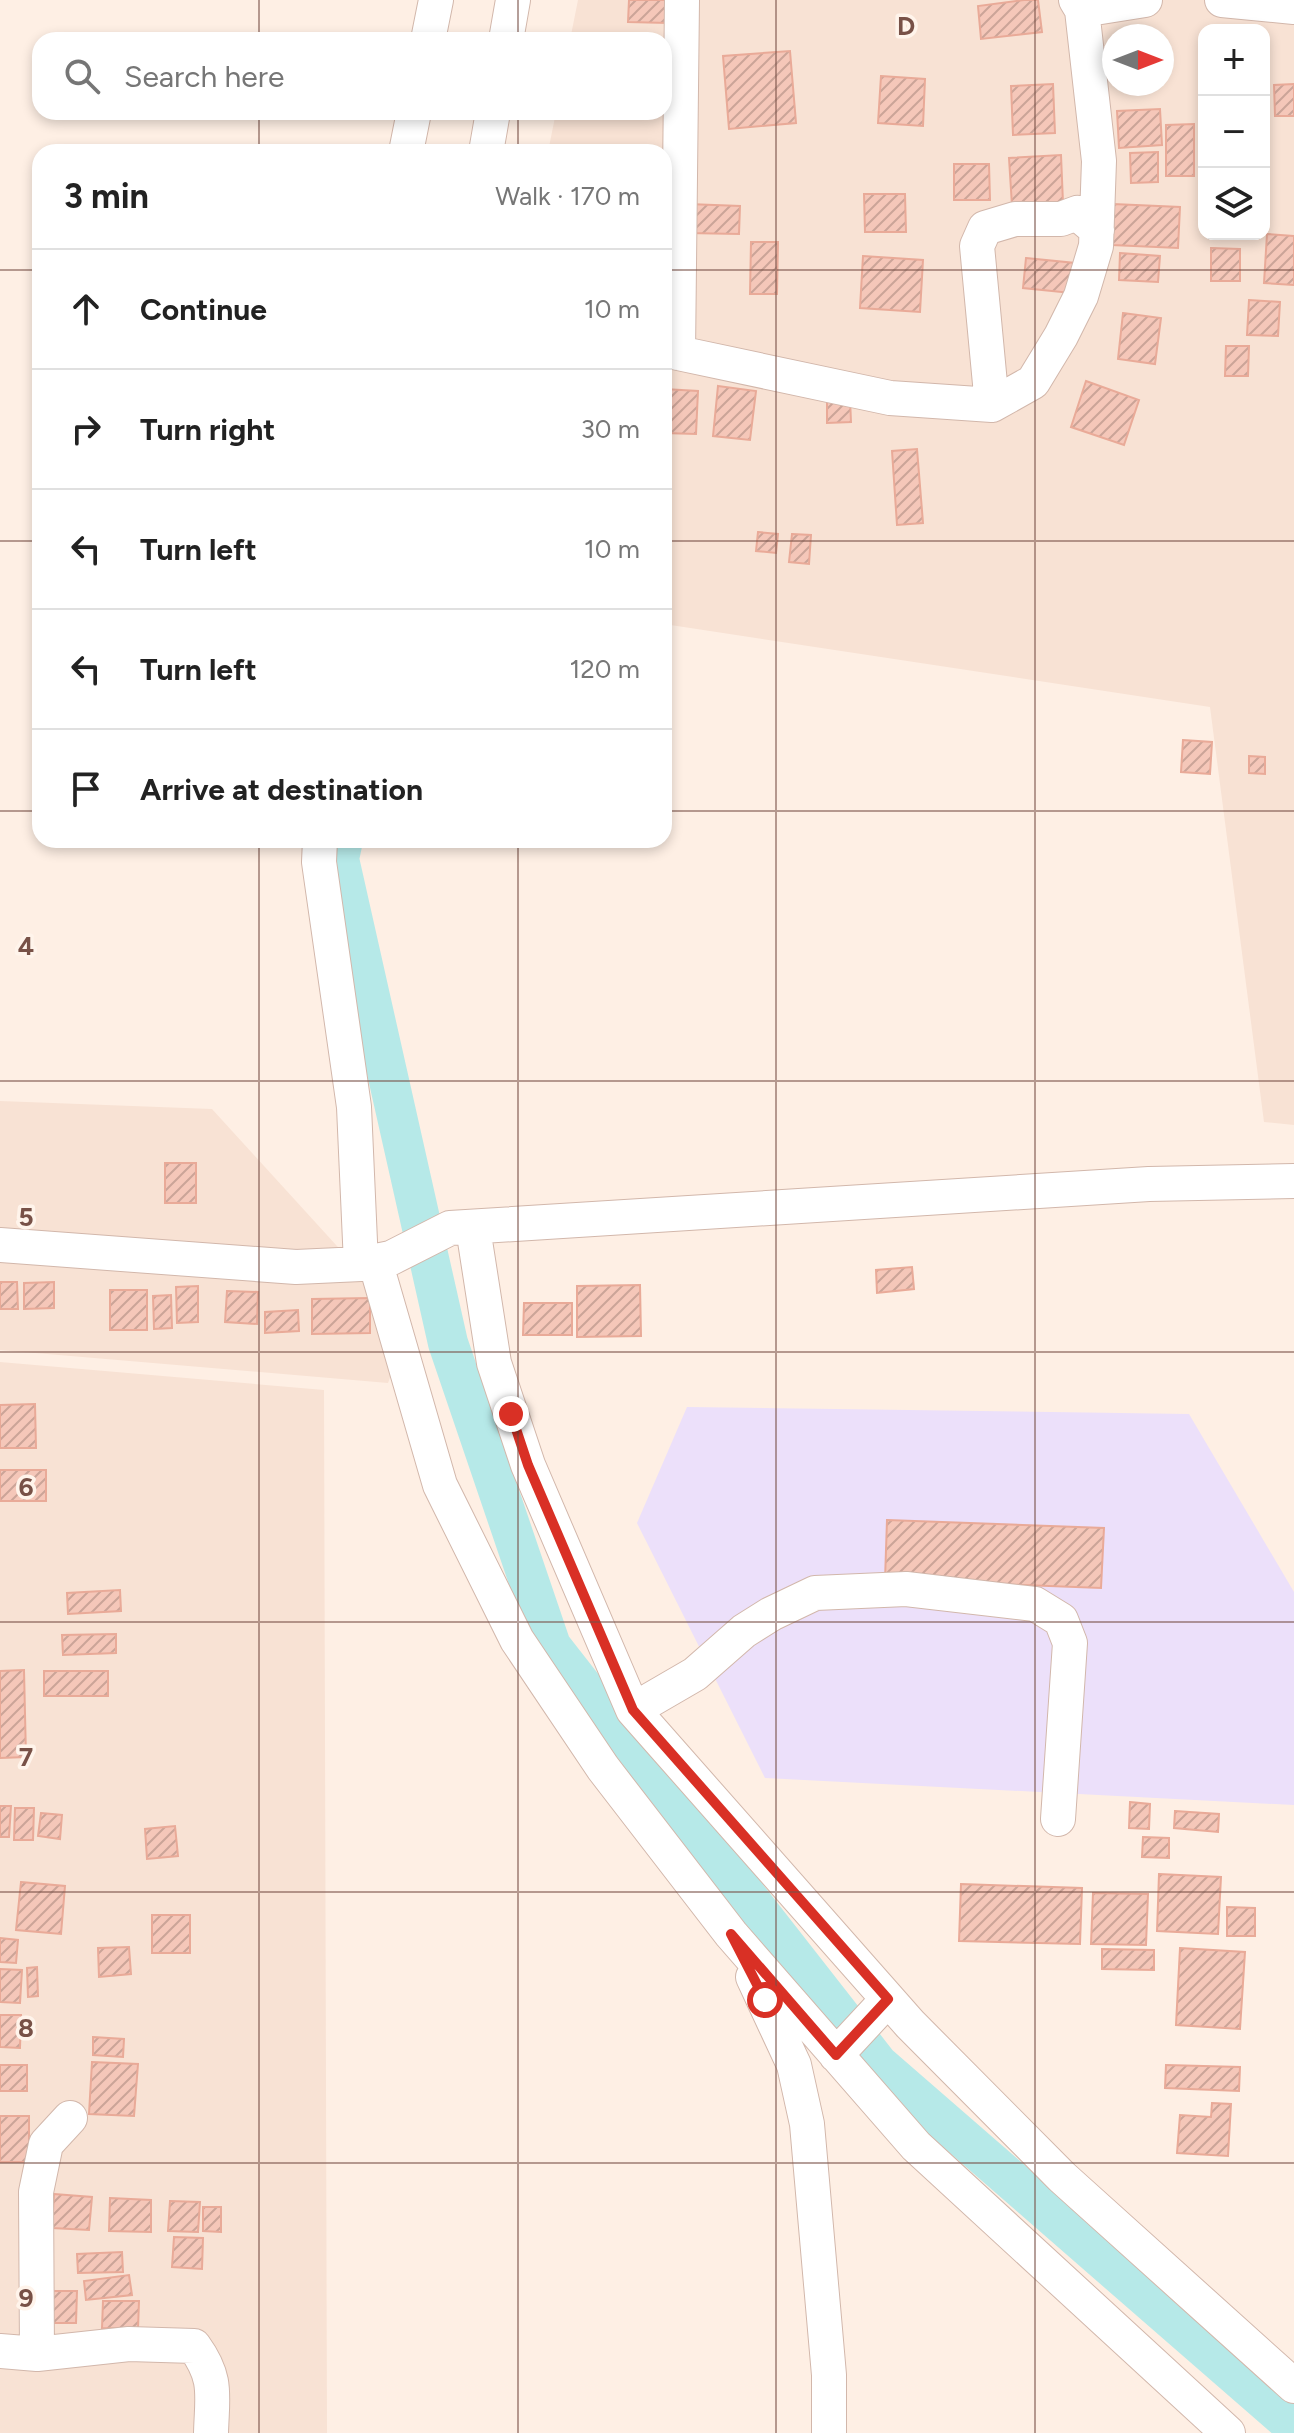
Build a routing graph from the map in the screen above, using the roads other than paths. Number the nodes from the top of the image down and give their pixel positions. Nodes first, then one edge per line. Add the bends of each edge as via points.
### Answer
1 (436, 0) edge
2 (513, 0) edge
3 (682, 0) edge
4 (1145, 0) edge
5 (1222, 0) edge
6 (1079, 5) edge
7 (1294, 7) edge
8 (430, 32) edge
9 (507, 32) edge
10 (412, 120) edge
11 (492, 120) edge
12 (408, 144) edge
13 (487, 144) edge
14 (1097, 230) junction
15 (672, 319) edge
16 (672, 351) edge
17 (992, 405) junction
18 (320, 848) edge
19 (1294, 1181) edge
20 (462, 1228) junction
21 (0, 1245) edge
22 (376, 1261) junction
23 (633, 1710) junction
24 (1058, 1819) dead end
25 (731, 1934) junction
26 (879, 2009) junction
27 (840, 2050) junction
28 (70, 2118) dead end
29 (0, 2351) edge
30 (37, 2354) junction
31 (1294, 2386) edge
32 (211, 2433) edge
33 (829, 2433) edge
34 (1228, 2433) edge

1 - 8 street
2 - 9 street
3 - 15 street
4 - 6 street
5 - 7 street
6 - 14 street via 1099,161
10 - 12 street
11 - 13 street
14 - 17 street via 1081,296 1061,336 1033,382
14 - 17 street via 1077,213 1061,219 1015,219 985,228 977,246
16 - 17 street via 890,398
18 - 22 street
19 - 20 street via 1149,1184
20 - 22 street
20 - 23 street via 494,1363 528,1465
21 - 22 street via 296,1267
22 - 25 street via 440,1485 517,1640 603,1768
23 - 24 street via 695,1674 744,1631 815,1593 906,1589 1035,1604 1061,1620 1070,1643
23 - 26 street
25 - 27 street
25 - 33 street via 794,2065 807,2124 829,2375
26 - 27 street
26 - 31 street
27 - 34 street via 916,2146
28 - 30 street via 46,2144 36,2192
29 - 30 street
30 - 32 street via 129,2344 194,2346 212,2379

